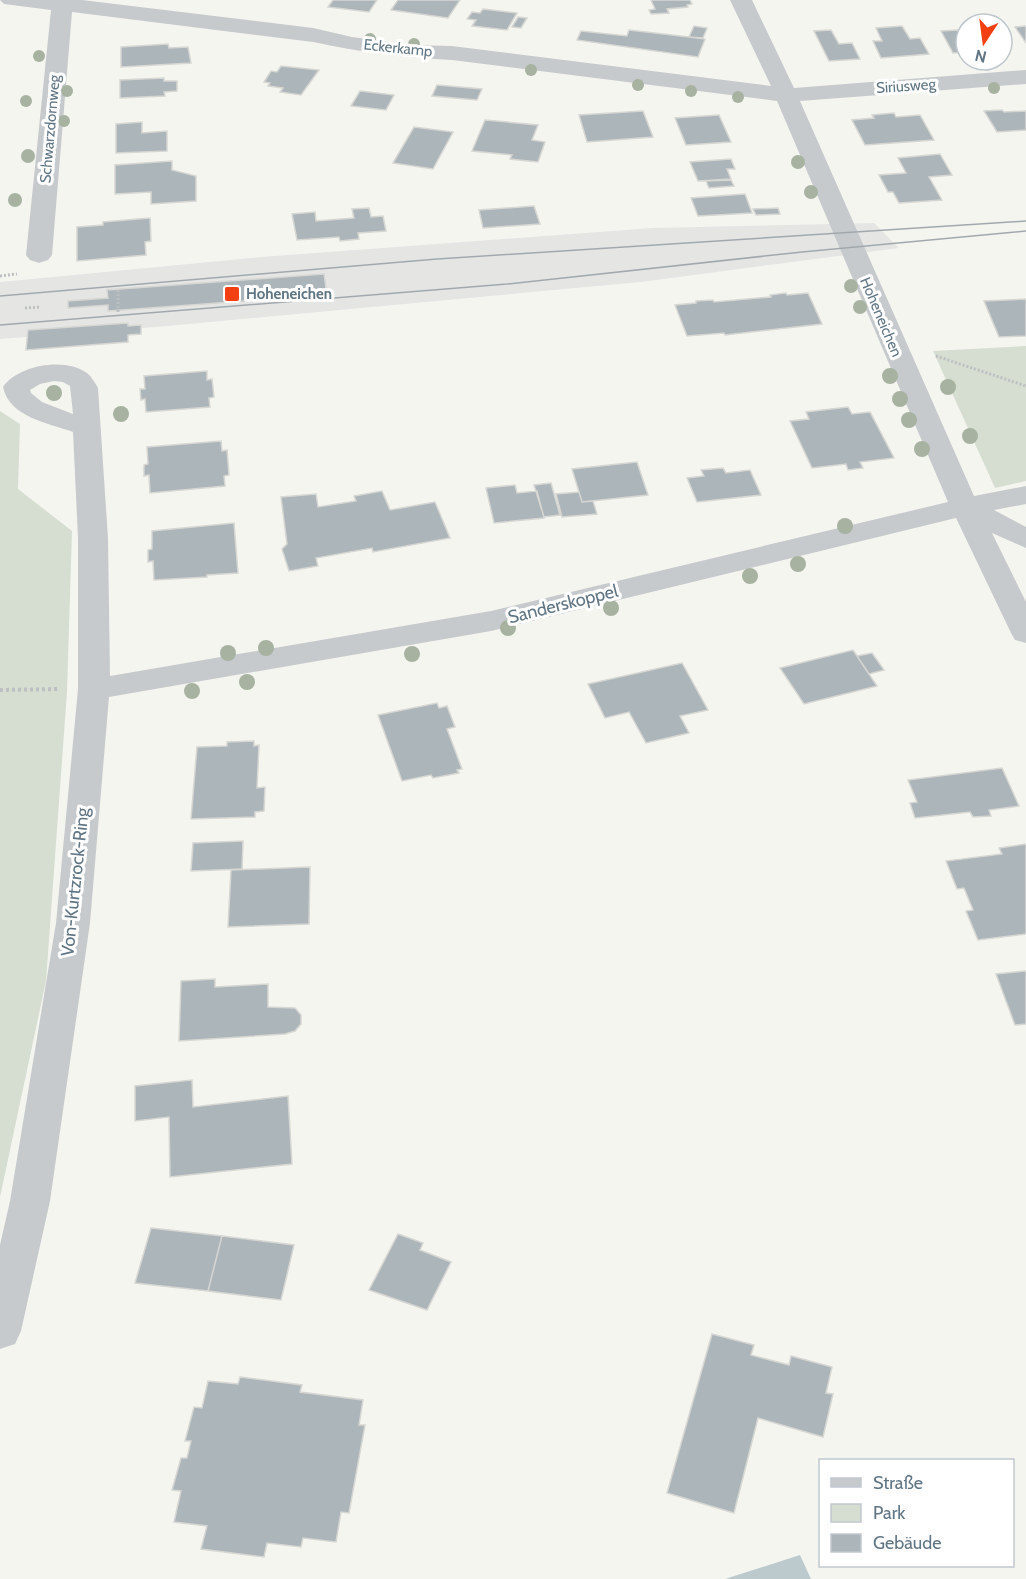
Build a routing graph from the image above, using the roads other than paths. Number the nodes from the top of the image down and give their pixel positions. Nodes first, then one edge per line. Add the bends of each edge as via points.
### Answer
1 (11, 0) edge
2 (741, 0) edge
3 (62, 4) junction
4 (1026, 77) edge
5 (786, 95) junction
6 (39, 255) dead end
7 (8, 387) edge
8 (87, 426) junction
9 (1026, 495) edge
10 (965, 507) junction
11 (1026, 539) edge
12 (1026, 633) edge
13 (94, 689) junction
14 (0, 1331) edge

1 - 3 street, Eckerkamp
2 - 5 street, Hoheneichen
3 - 5 street, Eckerkamp via 312,35 413,52 452,53
3 - 6 street, Schwarzdornweg
4 - 5 street, Siriusweg
5 - 10 street, Hoheneichen
7 - 8 street, Von-Kurtzrock-Ring via 29,406
7 - 8 street, Von-Kurtzrock-Ring via 43,374 71,374 85,386
8 - 13 street, Von-Kurtzrock-Ring via 93,538
9 - 10 street, Sanderskoppel
10 - 11 street
10 - 12 street, Hoheneichen
10 - 13 street, Sanderskoppel via 491,621
13 - 14 street, Von-Kurtzrock-Ring via 73,923 30,1201

